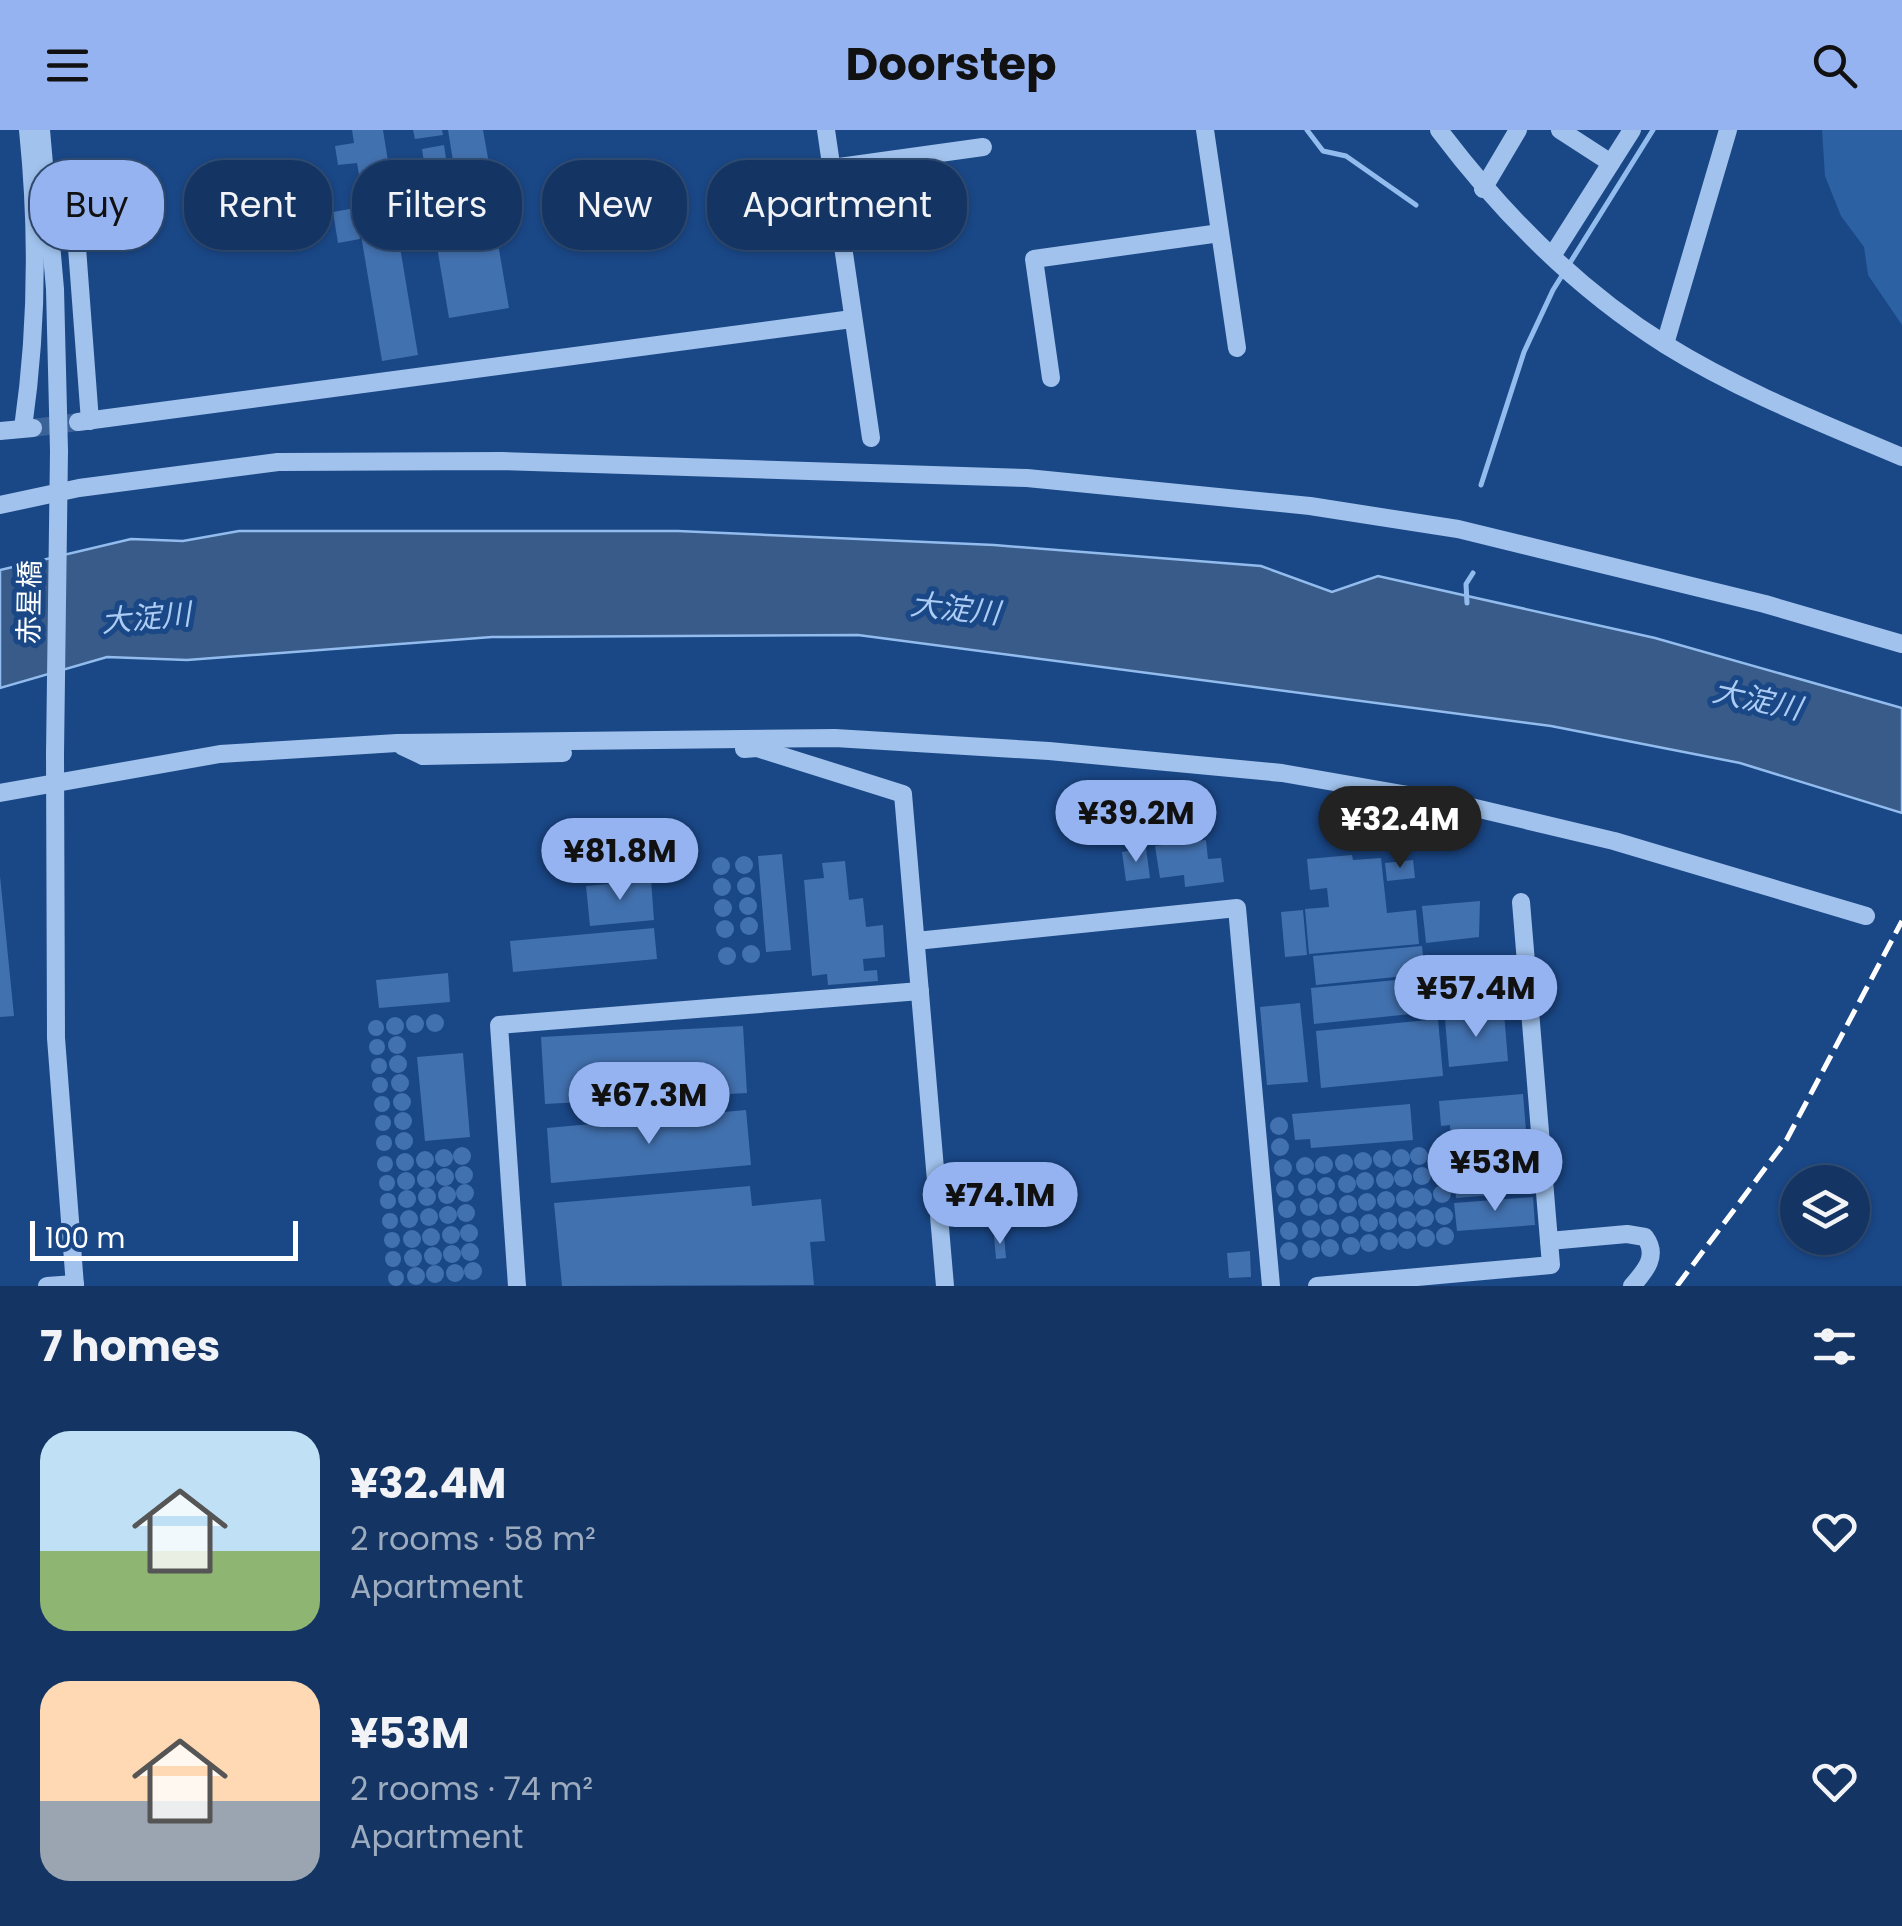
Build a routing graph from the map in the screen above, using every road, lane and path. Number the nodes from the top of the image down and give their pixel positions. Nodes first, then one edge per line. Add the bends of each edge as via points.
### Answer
1 (28, 130) edge
2 (42, 130) edge
3 (826, 130) edge
4 (1205, 130) edge
5 (1439, 130) edge
6 (1560, 130) edge
7 (1632, 130) edge
8 (1728, 130) edge
9 (1519, 132) edge
10 (983, 147) dead end
11 (44, 160) edge
12 (831, 160) edge
13 (890, 160) edge
14 (1611, 162) junction
15 (1484, 189) junction
16 (1220, 234) junction
17 (52, 250) edge
18 (75, 250) edge
19 (843, 250) edge
20 (1555, 259) junction
21 (852, 319) junction
22 (1665, 344) junction
23 (1237, 348) dead end
24 (1050, 378) dead end
25 (0, 432) edge
26 (872, 438) dead end
27 (1902, 456) edge
28 (0, 505) edge
29 (1902, 644) edge
30 (397, 744) junction
31 (56, 781) junction
32 (0, 793) edge
33 (1521, 902) dead end
34 (1866, 916) dead end
35 (916, 940) junction
36 (920, 991) junction
37 (1549, 1241) junction
38 (75, 1285) edge
39 (48, 1286) edge
40 (517, 1286) edge
41 (945, 1286) edge
42 (1271, 1286) edge
43 (1317, 1286) edge
44 (1632, 1286) edge

1 - 25 street via 34,182 28,428
2 - 11 street, 赤星橋
3 - 12 street
4 - 16 street
5 - 15 street
6 - 14 street
7 - 14 street
8 - 22 street
9 - 15 street
10 - 13 street
14 - 20 street
15 - 20 street
16 - 23 street
16 - 24 street via 1034,258
17 - 31 street, 赤星橋, bridge via 59,451
18 - 21 street via 84,422
19 - 21 street
20 - 22 street
21 - 26 street
22 - 27 street via 1782,406
28 - 29 street via 80,488 295,462 1027,478 1292,504 1458,529
30 - 31 street via 220,754
30 - 34 street via 835,738 1282,773 1454,803 1614,841
30 - 35 street via 424,756 757,748 903,794
31 - 32 street
31 - 38 street, 赤星橋 via 56,1038
33 - 37 street
35 - 36 street
35 - 42 street via 1237,908
36 - 40 street via 499,1025
36 - 41 street
37 - 43 street via 1551,1265
37 - 44 street via 1645,1238 1651,1259
38 - 39 street

